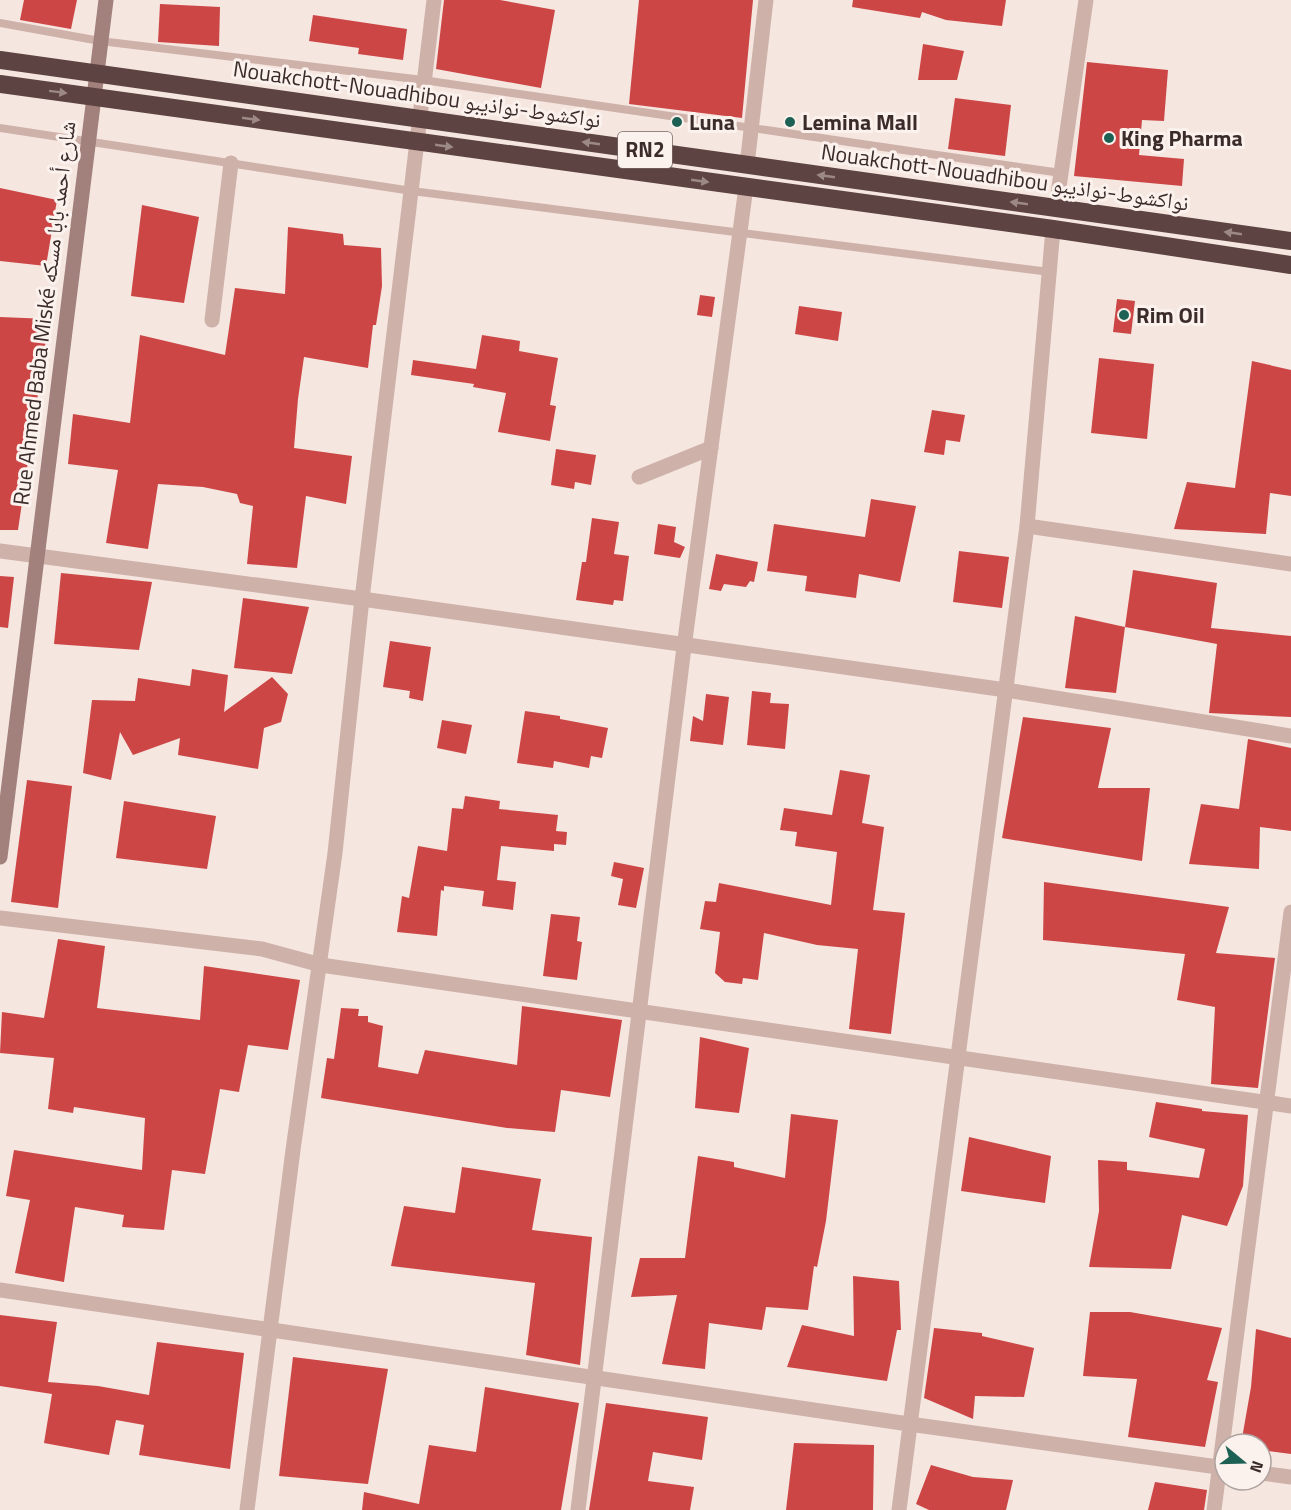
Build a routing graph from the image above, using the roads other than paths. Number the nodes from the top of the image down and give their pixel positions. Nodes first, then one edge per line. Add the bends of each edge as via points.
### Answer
1 (106, 0) edge
2 (434, 0) edge
3 (766, 0) edge
4 (1086, 0) edge
5 (0, 23) edge
6 (100, 41) junction
7 (0, 60) edge
8 (96, 73) junction
9 (423, 80) junction
10 (0, 84) edge
11 (93, 96) junction
12 (418, 118) junction
13 (0, 128) edge
14 (750, 130) junction
15 (89, 140) junction
16 (415, 142) junction
17 (231, 164) junction
18 (747, 165) junction
19 (1061, 173) junction
20 (747, 188) junction
21 (412, 190) junction
22 (1056, 208) junction
23 (1053, 230) junction
24 (741, 231) junction
25 (1291, 241) edge
26 (1291, 265) edge
27 (1050, 272) junction
28 (212, 320) dead end
29 (711, 448) junction
30 (639, 477) dead end
31 (1027, 526) junction
32 (0, 551) edge
33 (37, 555) junction
34 (1291, 564) edge
35 (362, 599) junction
36 (684, 646) junction
37 (1006, 690) junction
38 (1291, 736) edge
39 (0, 858) edge
40 (1291, 912) edge
41 (0, 918) edge
42 (321, 965) junction
43 (639, 1011) junction
44 (958, 1057) junction
45 (1265, 1102) junction
46 (1291, 1106) edge
47 (0, 1290) edge
48 (270, 1330) junction
49 (595, 1378) junction
50 (909, 1424) junction
51 (1226, 1432) edge
52 (1213, 1466) edge
53 (1273, 1475) edge
54 (1291, 1477) edge
55 (1217, 1492) edge
56 (247, 1510) edge
57 (578, 1510) edge
58 (899, 1510) edge
59 (1214, 1510) edge

1 - 6 street, Rue Ahmed Baba Miské شارع أحمد بابا مسكه
2 - 9 street
3 - 14 street
4 - 19 street
5 - 6 lane
6 - 8 street, Rue Ahmed Baba Miské شارع أحمد بابا مسكه
6 - 9 lane
7 - 8 highway, Nouakchott-Nouadhibou نواكشوط-نواذيبو / RN2
8 - 11 street, Rue Ahmed Baba Miské شارع أحمد بابا مسكه
8 - 12 highway, Nouakchott-Nouadhibou نواكشوط-نواذيبو / RN2
9 - 12 street
9 - 14 lane
10 -> 11 highway, Nouakchott-Nouadhibou نواكشوط-نواذيبو / RN2
11 - 15 street, Rue Ahmed Baba Miské شارع أحمد بابا مسكه
11 -> 16 highway, Nouakchott-Nouadhibou نواكشوط-نواذيبو / RN2
12 - 16 street
18 -> 12 highway, Nouakchott-Nouadhibou نواكشوط-نواذيبو / RN2
13 - 15 lane
14 - 18 street
14 - 19 lane
15 - 17 lane
15 - 33 street, Rue Ahmed Baba Miské شارع أحمد بابا مسكه
16 -> 20 highway, Nouakchott-Nouadhibou نواكشوط-نواذيبو / RN2
16 - 21 street
17 - 21 lane
17 - 28 street
22 -> 18 highway, Nouakchott-Nouadhibou نواكشوط-نواذيبو / RN2
19 - 22 street
20 - 23 highway, Nouakchott-Nouadhibou نواكشوط-نواذيبو / RN2
20 - 24 street
21 - 24 lane
21 - 35 street
25 -> 22 highway, Nouakchott-Nouadhibou نواكشوط-نواذيبو / RN2
23 - 26 highway, Nouakchott-Nouadhibou نواكشوط-نواذيبو / RN2
23 - 27 street
24 - 27 lane
24 - 29 street
27 - 31 street
29 - 30 street
29 - 36 street
31 - 34 street
31 - 37 street
32 - 33 street
33 - 35 street
33 - 39 street, Rue Ahmed Baba Miské شارع أحمد بابا مسكه
35 - 36 street
35 - 42 street
36 - 37 street
36 - 43 street
37 - 38 street
37 - 44 street
40 - 45 street
41 - 42 street via 262,948
42 - 43 street
42 - 48 street
43 - 44 street
43 - 49 street
44 - 45 street
44 - 50 street
45 - 46 street
45 - 51 street
47 - 48 street
48 - 49 street
48 - 56 street
49 - 50 street
49 - 57 street
50 - 52 street
50 - 58 street
53 - 54 street
55 - 59 street

